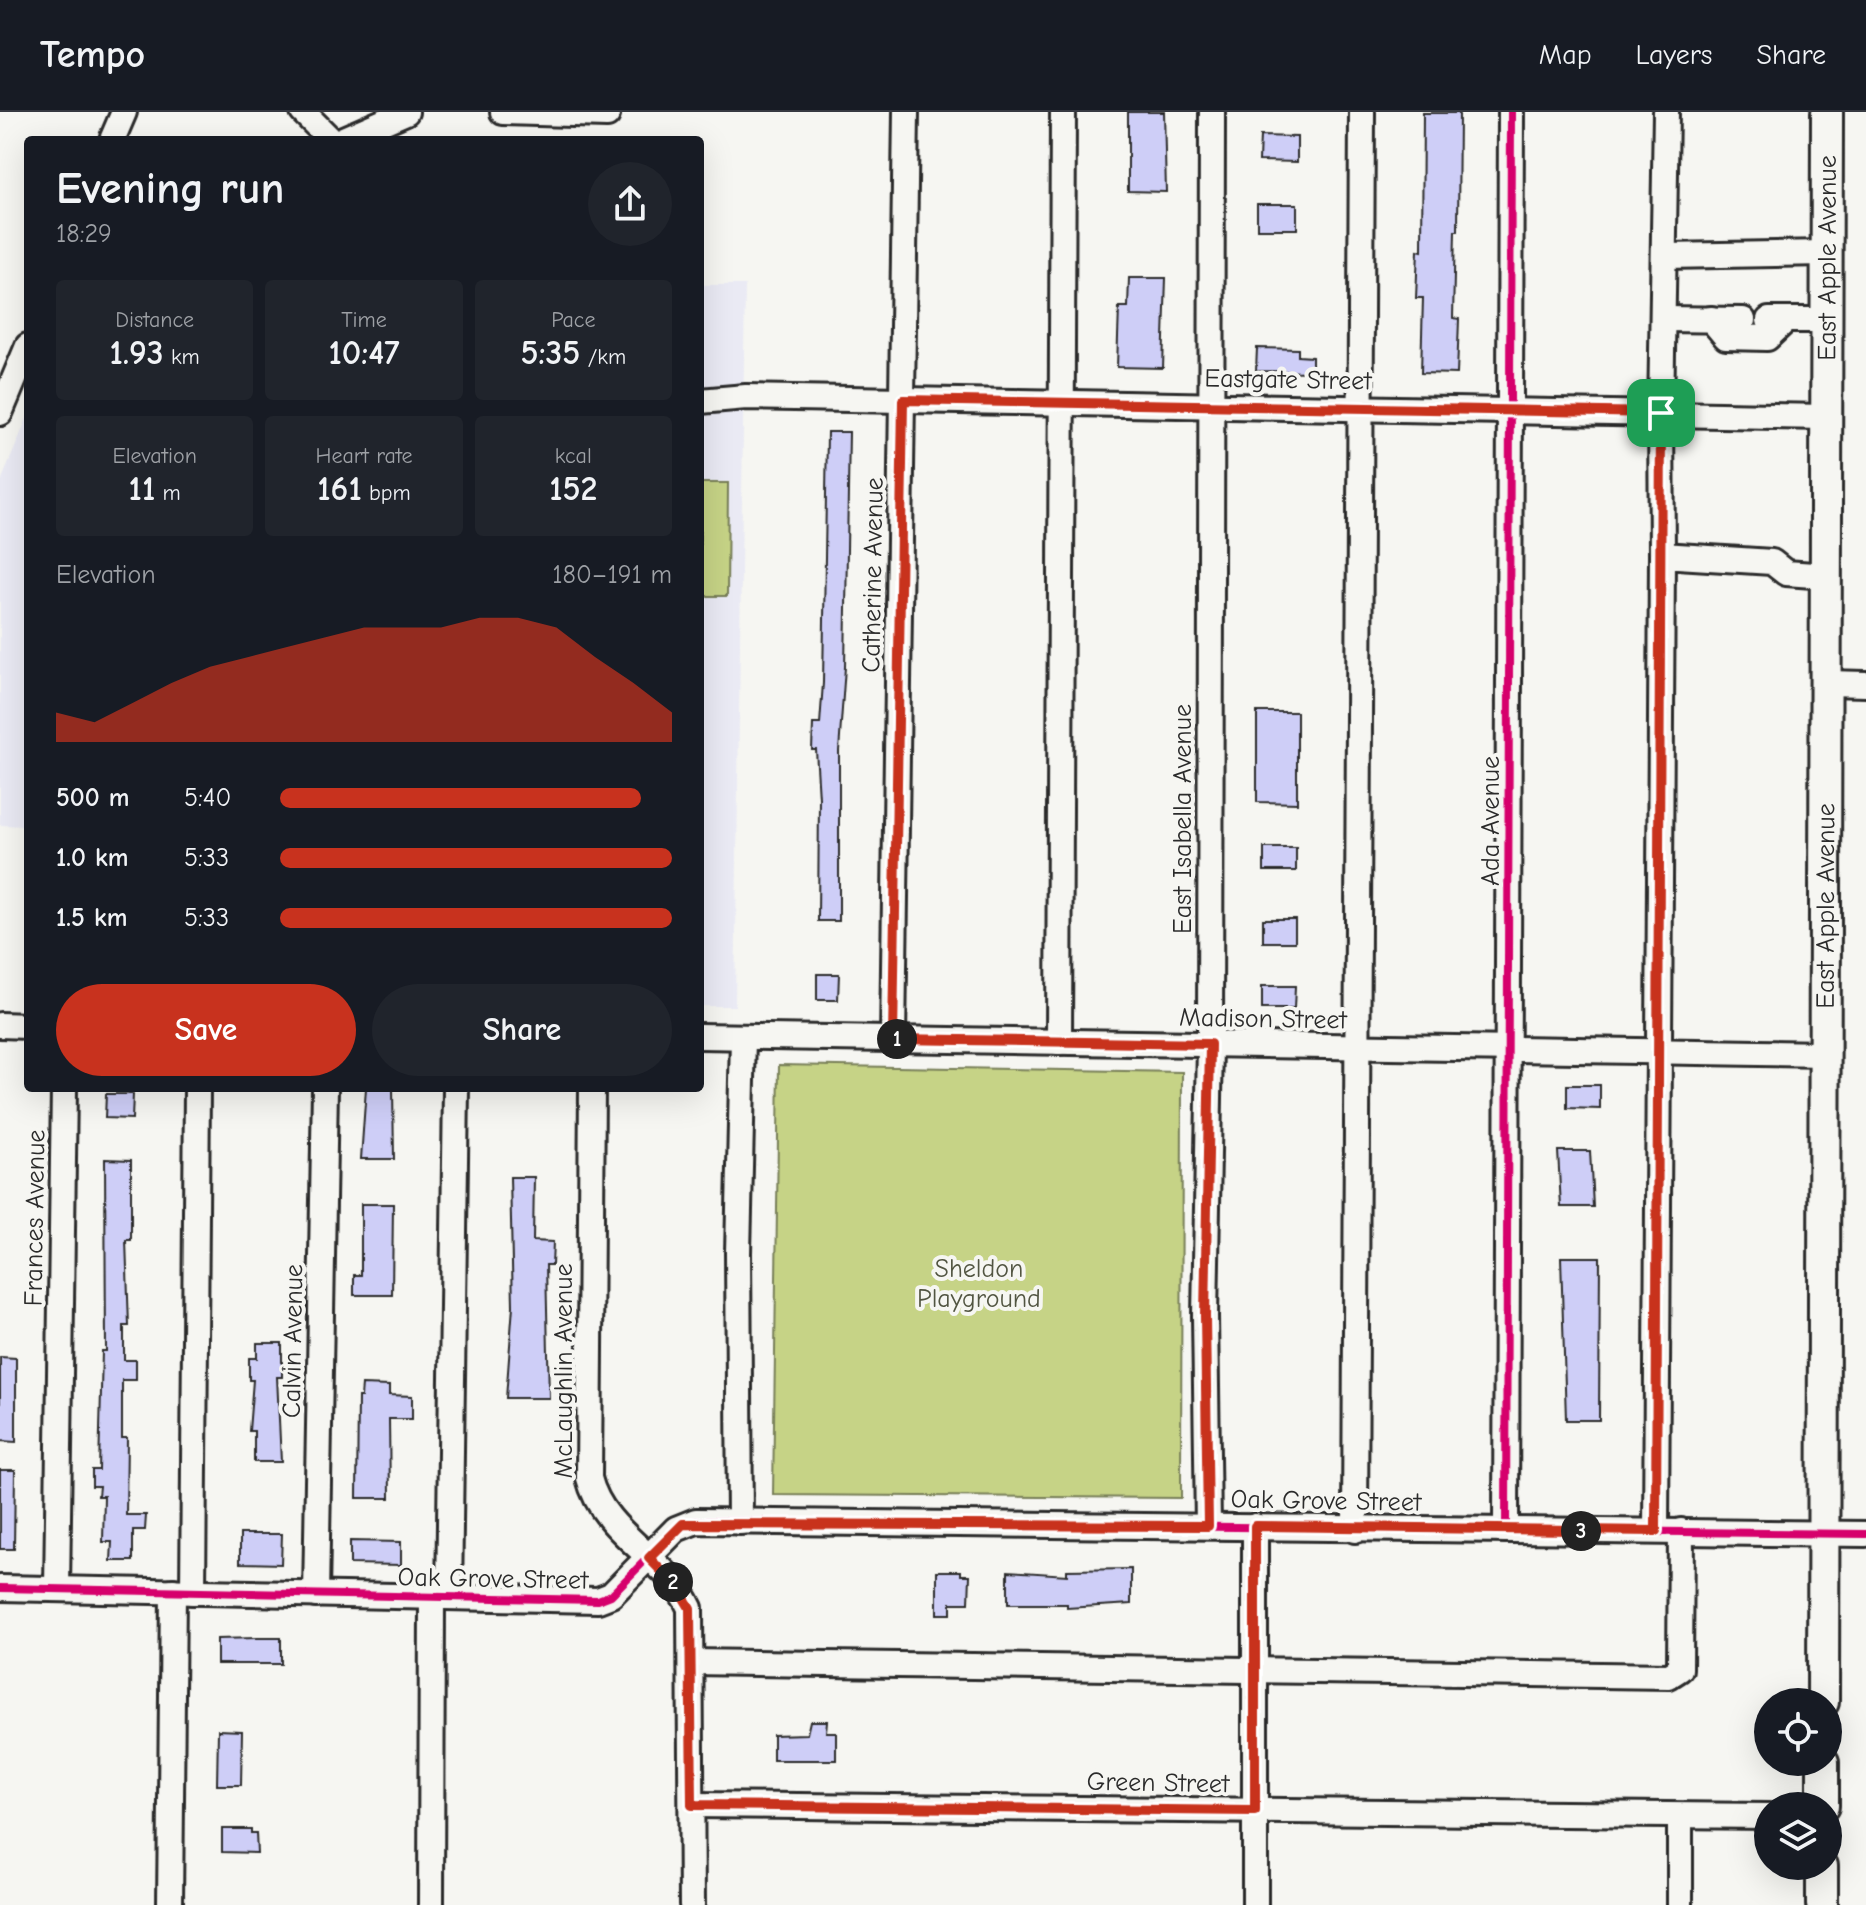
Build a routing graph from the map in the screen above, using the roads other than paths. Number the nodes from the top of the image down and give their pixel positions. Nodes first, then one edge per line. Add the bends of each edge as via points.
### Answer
1 (124, 112) edge
2 (406, 112) edge
3 (503, 112) edge
4 (906, 112) edge
5 (1063, 112) edge
6 (1212, 112) edge
7 (1362, 112) edge
8 (1511, 112) edge
9 (1666, 112) edge
10 (1827, 112) edge
11 (607, 114) edge
12 (114, 136) edge
13 (350, 136) edge
14 (1827, 253) junction
15 (1666, 256) junction
16 (1664, 319) junction
17 (1711, 319) junction
18 (1764, 320) junction
19 (1828, 320) junction
20 (24, 360) edge
21 (903, 400) junction
22 (704, 401) edge
23 (1063, 402) junction
24 (1211, 405) junction
25 (1362, 408) junction
26 (1511, 411) junction
27 (0, 413) edge
28 (1661, 413) junction
29 (1828, 417) junction
30 (1662, 555) junction
31 (1827, 576) junction
32 (1827, 683) junction
33 (1866, 684) edge
34 (0, 1025) edge
35 (24, 1026) edge
36 (704, 1036) edge
37 (743, 1037) junction
38 (893, 1039) junction
39 (1059, 1042) junction
40 (1210, 1044) junction
41 (1360, 1048) junction
42 (1509, 1049) junction
43 (1659, 1053) junction
44 (1825, 1054) junction
45 (64, 1092) edge
46 (197, 1092) edge
47 (325, 1092) edge
48 (456, 1092) edge
49 (592, 1092) edge
50 (740, 1522) junction
51 (1208, 1526) junction
52 (1255, 1526) junction
53 (1355, 1530) junction
54 (1506, 1530) junction
55 (1656, 1531) junction
56 (1681, 1531) junction
57 (1823, 1532) junction
58 (1866, 1534) edge
59 (649, 1558) junction
60 (0, 1588) edge
61 (57, 1589) junction
62 (183, 1592) junction
63 (316, 1595) junction
64 (440, 1597) junction
65 (691, 1662) junction
66 (1255, 1669) junction
67 (1823, 1688) edge
68 (692, 1805) junction
69 (1255, 1811) junction
70 (1680, 1816) junction
71 (1754, 1816) edge
72 (1822, 1880) edge
73 (170, 1905) edge
74 (431, 1905) edge
75 (692, 1905) edge
76 (1255, 1905) edge
77 (1680, 1905) edge
78 (1822, 1905) edge

1 - 12 street
2 - 13 street
3 - 11 street
4 - 21 street, Catherine Avenue
5 - 23 street
6 - 24 street, East Isabella Avenue
7 - 25 street
8 - 26 street, Ada Avenue
9 - 15 street
10 - 14 main road, East Apple Avenue
14 - 15 street
14 - 19 main road, East Apple Avenue
15 - 16 street
16 - 17 street
16 - 28 street
17 - 18 street
17 - 18 street via 1726,337 1767,338
18 - 19 street
19 - 29 main road, East Apple Avenue
20 - 27 street
21 - 22 street, Eastgate Street
21 - 23 street, Eastgate Street
21 - 38 street, Catherine Avenue
23 - 24 street, Eastgate Street
23 - 39 street
24 - 25 street, Eastgate Street
24 - 40 street, East Isabella Avenue
25 - 26 street, Eastgate Street
25 - 41 street
26 - 28 street, Eastgate Street
26 - 42 street, Ada Avenue
28 - 29 street, Eastgate Street
28 - 30 street
29 - 31 main road, East Apple Avenue
30 - 31 street via 1772,562 1786,573
30 - 43 street
31 - 32 main road, East Apple Avenue
32 - 33 street
32 - 44 main road, East Apple Avenue
34 - 35 street
36 - 37 street, Madison Street
37 - 38 street, Madison Street
37 - 50 street
38 - 39 street, Madison Street
39 - 40 street, Madison Street
40 - 41 street, Madison Street
40 - 51 street, East Isabella Avenue
41 - 42 street, Madison Street
41 - 53 street
42 - 43 street, Madison Street
42 - 54 street, Ada Avenue
43 - 44 street, Madison Street
43 - 55 street
44 - 57 main road, East Apple Avenue
45 - 61 street, Frances Avenue
46 - 62 street
47 - 63 street, Calvin Avenue
48 - 64 street
49 - 59 street, McLaughlin Avenue via 589,1478 599,1506
50 - 51 street, Oak Grove Street
50 - 59 street, Oak Grove Street via 683,1524
51 - 52 street, Oak Grove Street
52 - 53 street, Oak Grove Street
52 - 66 street
53 - 54 street, Oak Grove Street
54 - 55 street, Oak Grove Street
55 - 56 street, Oak Grove Street
56 - 57 street, Oak Grove Street
56 - 66 street via 1676,1674
57 - 58 street, Oak Grove Street
57 - 67 main road, East Apple Avenue
59 - 64 street, Oak Grove Street via 611,1595 598,1600
59 - 65 street, McLaughlin Avenue via 690,1608
60 - 61 street, Oak Grove Street
61 - 62 street, Oak Grove Street
62 - 63 street, Oak Grove Street
62 - 73 street
63 - 64 street, Oak Grove Street
64 - 74 street
65 - 66 street
65 - 68 street, McLaughlin Avenue
66 - 69 street
68 - 69 street, Green Street
68 - 75 street, McLaughlin Avenue
69 - 70 street, Green Street
69 - 76 street
70 - 71 street, Green Street
70 - 77 street
72 - 78 main road

